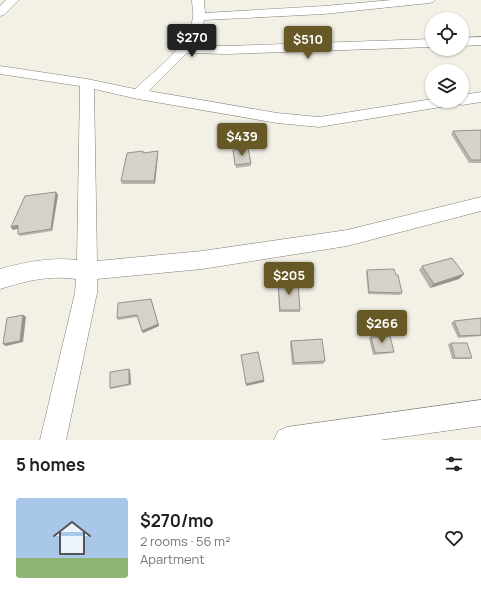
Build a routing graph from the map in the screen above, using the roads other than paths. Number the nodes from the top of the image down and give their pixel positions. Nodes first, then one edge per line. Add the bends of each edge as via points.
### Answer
1 (13, 0) edge
2 (198, 0) edge
3 (429, 0) edge
4 (0, 12) edge
5 (199, 17) junction
6 (481, 41) edge
7 (469, 42) edge
8 (425, 43) edge
9 (184, 49) junction
10 (0, 70) edge
11 (87, 83) junction
12 (138, 94) junction
13 (481, 97) edge
14 (469, 99) edge
15 (425, 105) edge
16 (481, 204) edge
17 (87, 271) junction
18 (0, 279) edge
19 (481, 413) edge
20 (53, 440) edge
21 (286, 440) edge

1 - 4 street
2 - 5 street
3 - 5 street via 324,10
5 - 9 street via 195,31
6 - 7 street
8 - 9 street via 227,50
9 - 12 street
10 - 11 street
11 - 12 street
11 - 17 street
12 - 15 street via 277,118 319,122
13 - 14 street
16 - 17 street via 347,238 202,260
17 - 18 street via 63,268 32,270
17 - 20 street via 86,293
19 - 21 street

